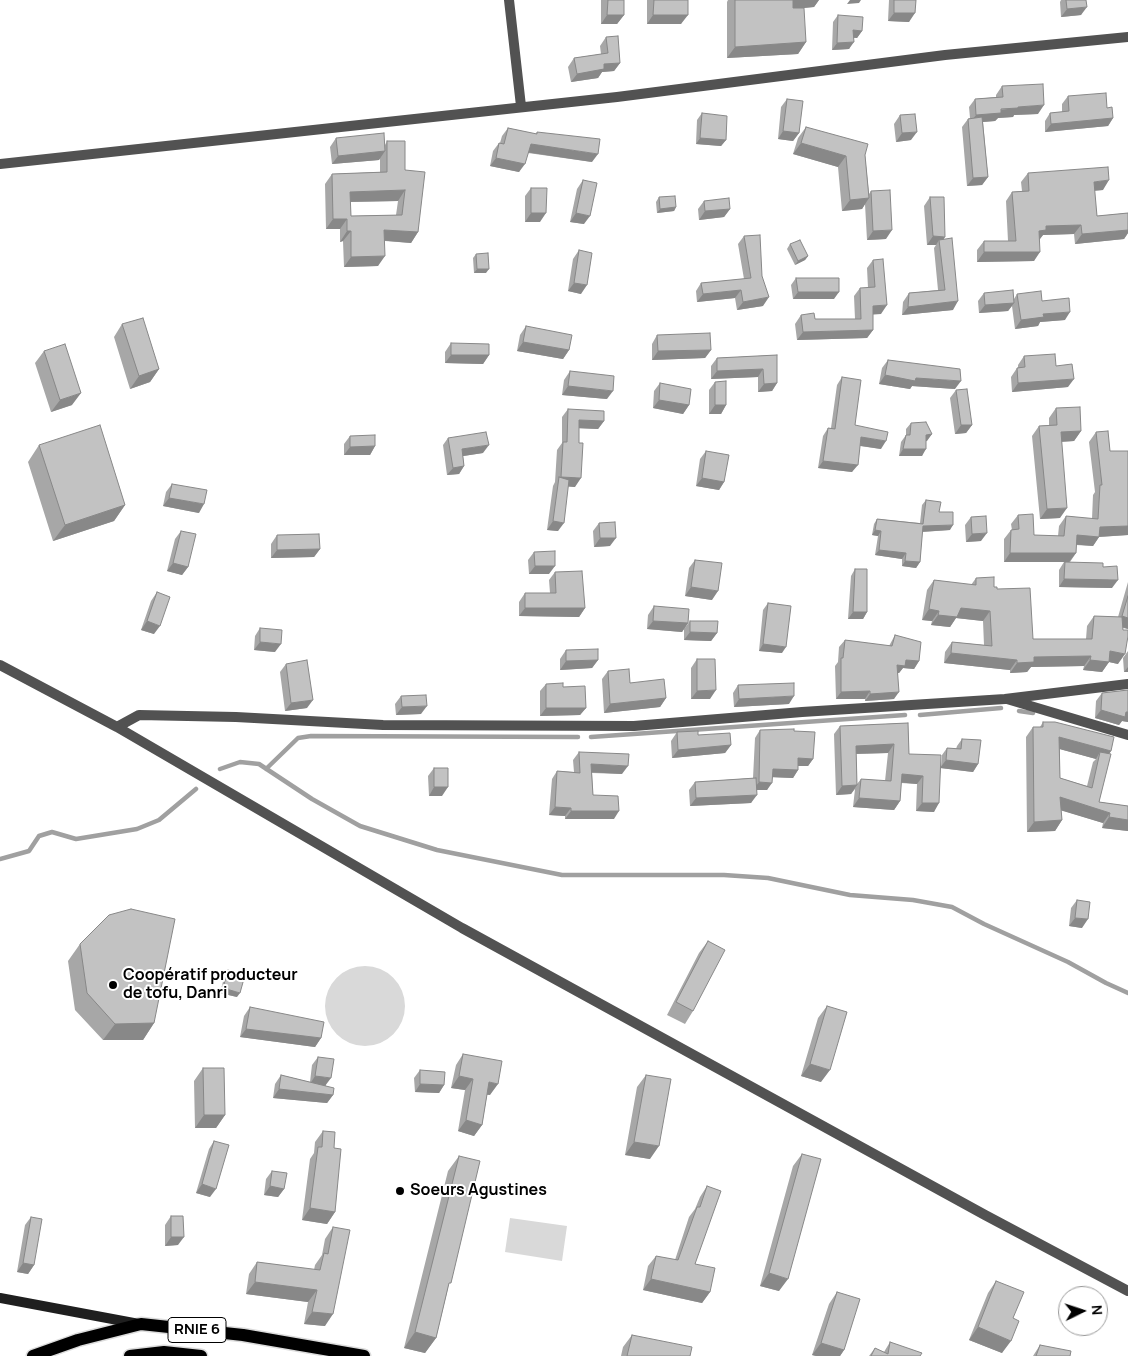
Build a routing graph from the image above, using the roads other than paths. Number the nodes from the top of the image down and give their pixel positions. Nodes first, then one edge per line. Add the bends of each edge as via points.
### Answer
1 (509, 0) edge
2 (1128, 37) edge
3 (521, 106) junction
4 (0, 164) edge
5 (0, 665) edge
6 (1128, 684) edge
7 (1005, 699) junction
8 (117, 727) junction
9 (1128, 735) edge
10 (1128, 1291) edge
11 (0, 1298) edge
12 (141, 1324) junction
13 (33, 1356) edge
14 (130, 1356) edge
15 (201, 1356) edge
16 (364, 1356) edge

1 - 3 street
2 - 3 street via 945,55
3 - 4 street
5 - 8 street
6 - 7 street
7 - 8 street via 634,726 383,725 139,715
7 - 9 street
8 - 10 street via 462,928
11 - 12 main road
12 - 13 main road, RNIE 6 via 78,1340
12 - 16 main road, RNIE 6 via 243,1335
14 - 15 main road, RNIE 6 via 164,1352

